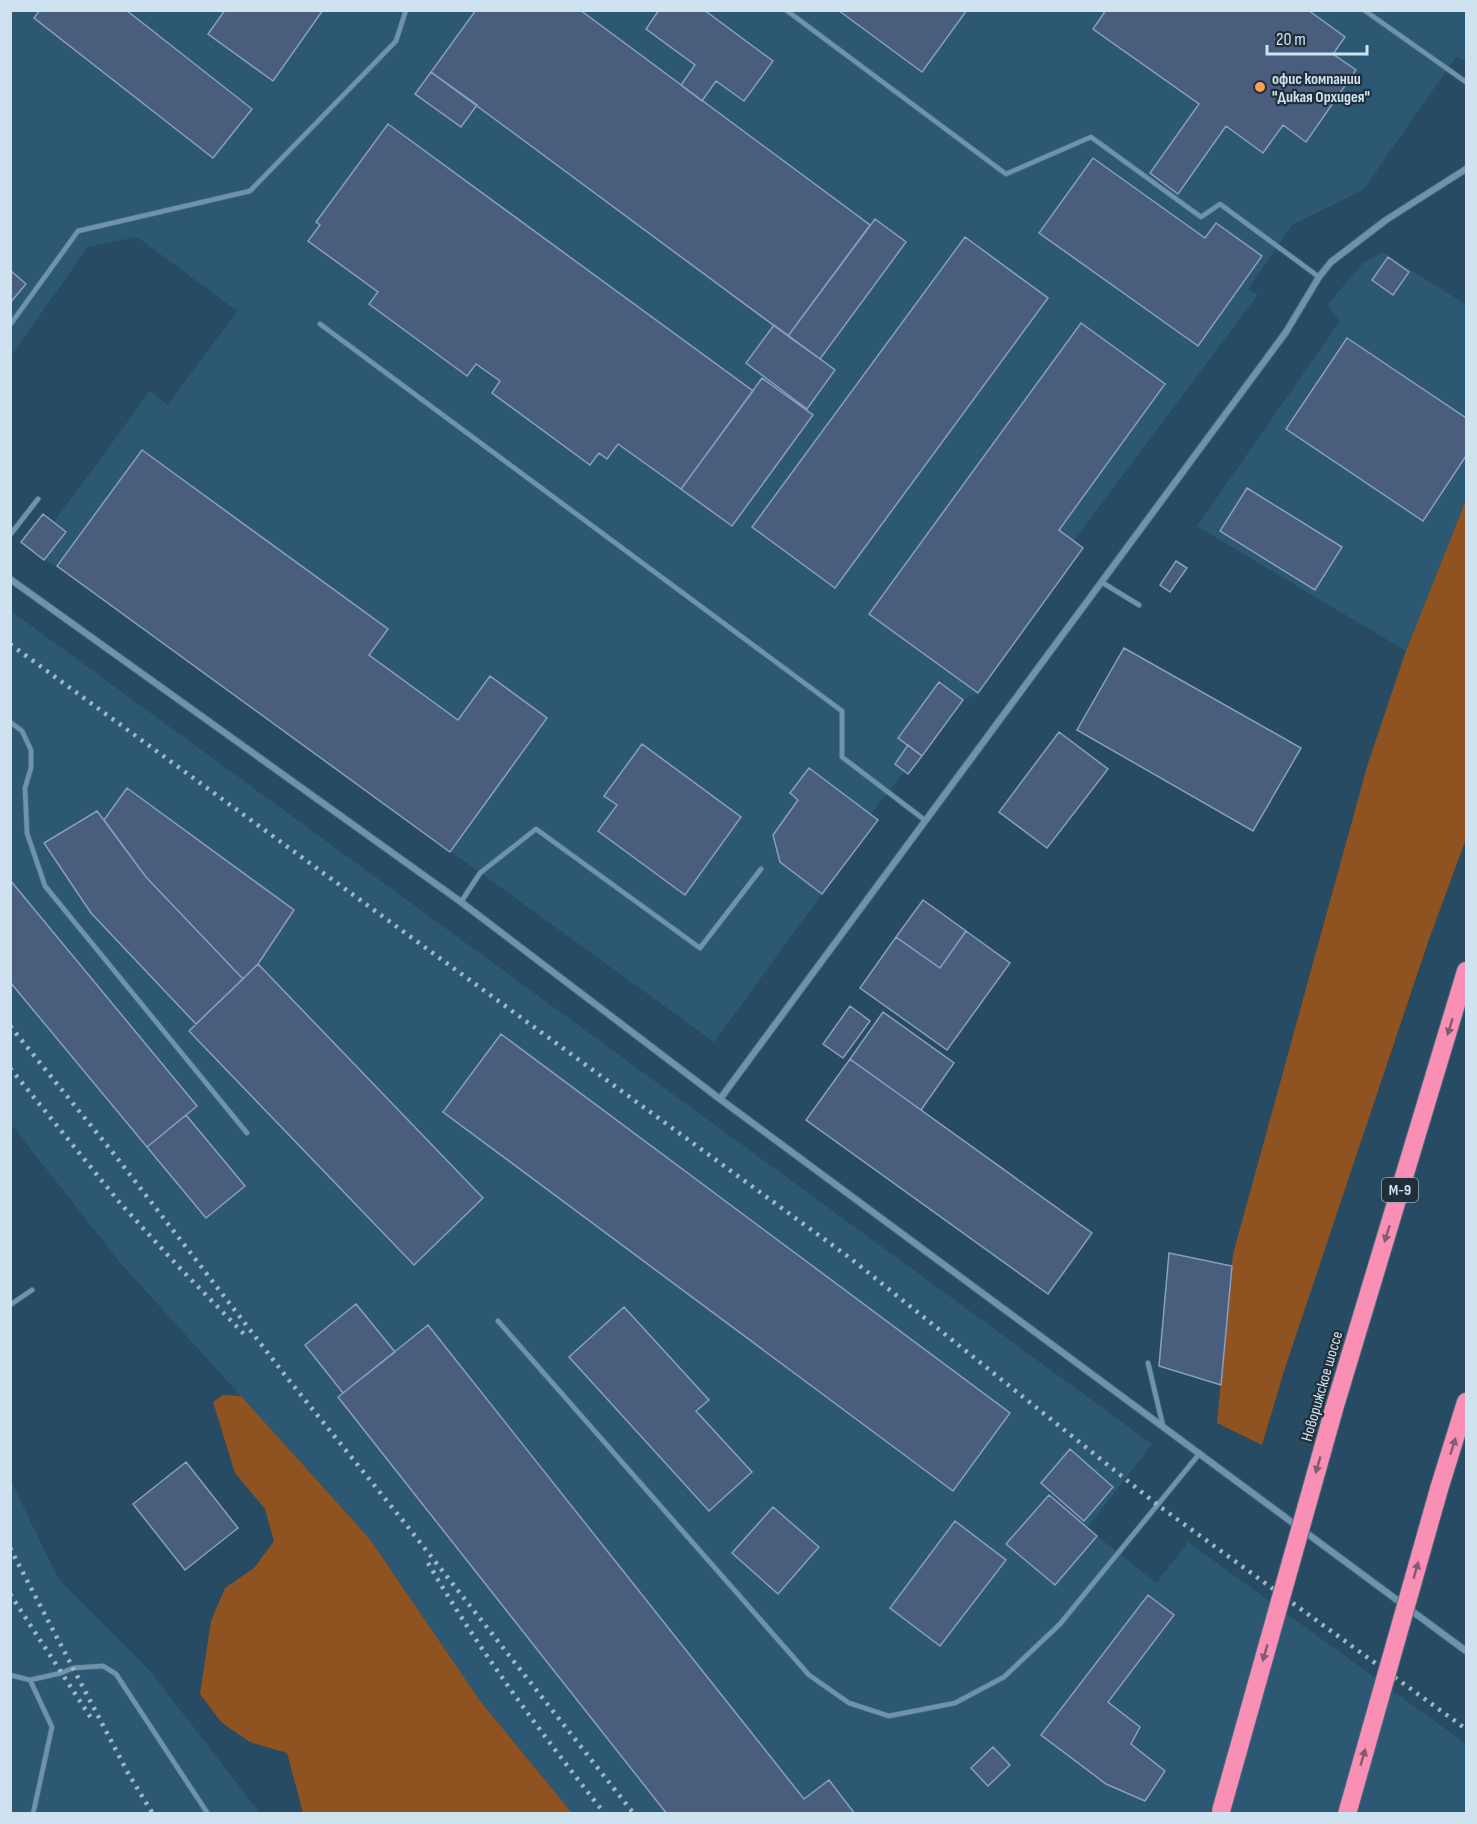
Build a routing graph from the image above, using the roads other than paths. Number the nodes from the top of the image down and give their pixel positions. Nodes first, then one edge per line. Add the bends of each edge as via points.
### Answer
1 (406, 10) edge
2 (786, 10) edge
3 (1364, 10) edge
4 (1467, 82) edge
5 (1467, 169) edge
6 (1319, 277) junction
7 (320, 324) dead end
8 (10, 325) edge
9 (38, 499) dead end
10 (10, 535) edge
11 (10, 579) edge
12 (1103, 582) junction
13 (1139, 605) dead end
14 (10, 722) edge
15 (926, 821) junction
16 (761, 869) dead end
17 (461, 902) junction
18 (1467, 971) edge
19 (720, 1099) junction
20 (246, 1133) dead end
21 (32, 1290) dead end
22 (10, 1305) edge
23 (498, 1321) dead end
24 (1148, 1363) dead end
25 (1467, 1402) edge
26 (1163, 1426) junction
27 (1200, 1453) junction
28 (1467, 1651) edge
29 (10, 1675) edge
30 (30, 1680) junction
31 (33, 1814) edge
32 (208, 1814) edge
33 (1220, 1814) edge
34 (1347, 1814) edge

1 - 8 lane via 396,41 250,191 78,231
2 - 6 lane via 1006,174 1091,137 1201,217 1220,204
3 - 4 lane
5 - 6 street via 1386,220 1331,262
6 - 12 street via 1286,332
7 - 15 lane via 842,711 842,757
9 - 10 lane
11 - 17 street
12 - 13 lane
12 - 15 street
14 - 20 lane via 22,731 31,750 25,788 27,833 45,886
15 - 19 street
16 - 17 lane via 700,948 536,829 480,873
17 - 19 street
18 -> 33 highway, Новорижское шоссе / М-9, bridge via 1334,1409
19 - 26 street
21 - 22 lane
23 - 27 lane via 809,1675 849,1703 889,1716 955,1703 1004,1677 1060,1624
24 - 26 lane
34 -> 25 highway, bridge
26 - 27 street
27 - 28 street
29 - 30 lane
30 - 31 lane via 52,1727
30 - 32 lane via 73,1668 103,1666 116,1674

